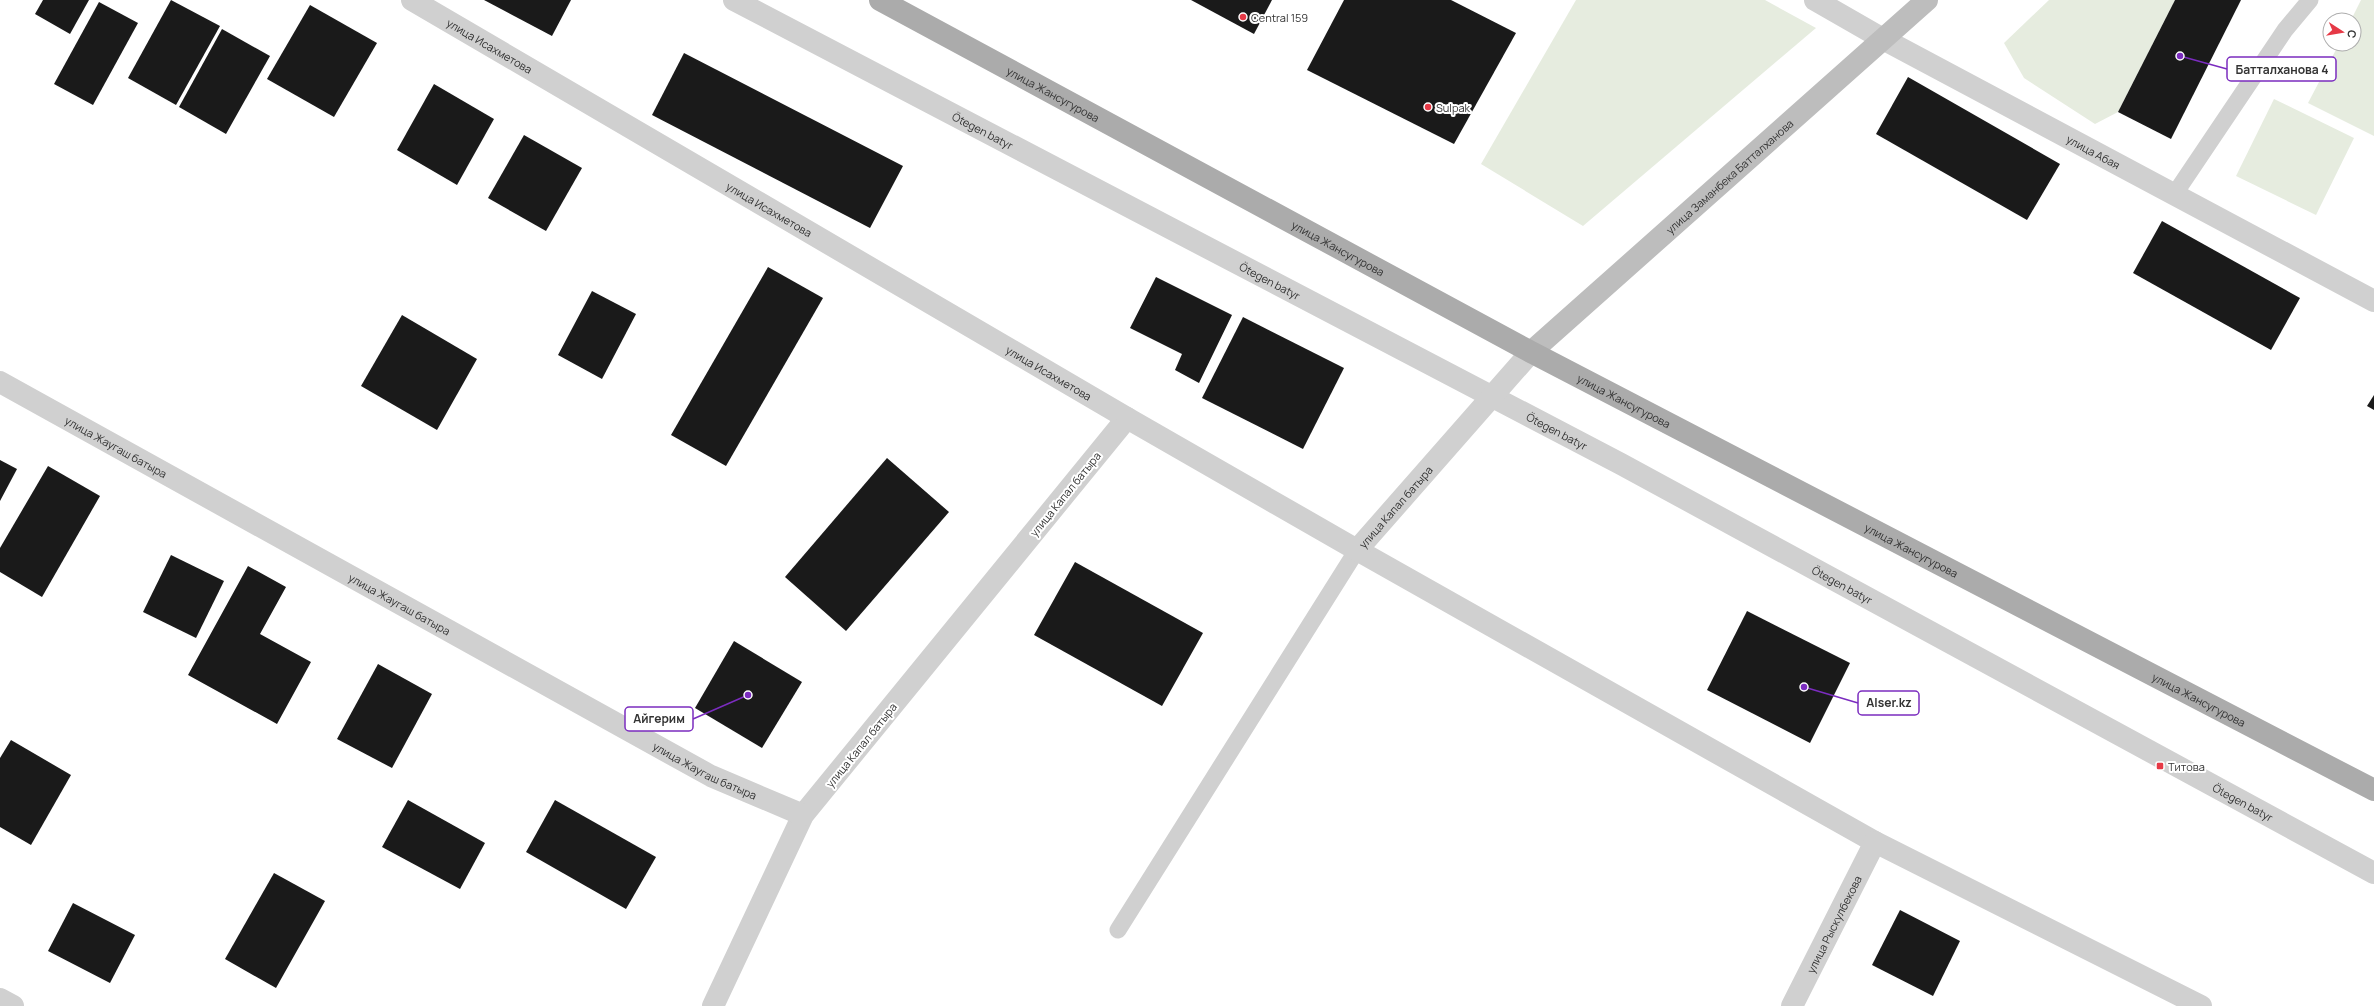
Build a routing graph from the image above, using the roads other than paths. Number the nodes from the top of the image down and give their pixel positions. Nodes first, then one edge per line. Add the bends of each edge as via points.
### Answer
1 (412, 0) edge
2 (734, 0) edge
3 (880, 0) edge
4 (1815, 0) edge
5 (1927, 0) edge
6 (2310, 0) edge
7 (1883, 39) junction
8 (2174, 195) junction
9 (2374, 301) edge
10 (1531, 352) junction
11 (0, 382) edge
12 (1127, 418) junction
13 (1357, 550) junction
14 (2374, 790) edge
15 (803, 816) junction
16 (1875, 842) junction
17 (2374, 873) edge
18 (1118, 930) dead end
19 (0, 999) edge
20 (13, 1006) edge
21 (713, 1006) edge
22 (1792, 1006) edge
23 (2201, 1006) edge

1 - 12 street, улица Исахметова
2 - 17 street, Ötegen batyr via 1621,464
3 - 10 main road, улица Жансугурова
4 - 7 street, улица Абая
5 - 7 main road, улица Заманбека Батталханова
6 - 8 lane via 2285,30
7 - 8 street, улица Абая
7 - 10 main road, улица Заманбека Батталханова
8 - 9 street, улица Абая
10 - 13 street, улица Капал батыра
10 - 14 main road, улица Жансугурова
11 - 15 street, улица Жаугаш батыра via 711,776
12 - 13 street, улица Капал батыра
12 - 15 street, улица Капал батыра
13 - 16 street
13 - 18 lane
15 - 21 street, улица Капал батыра
16 - 22 street, улица Рыскулбекова
16 - 23 street
19 - 20 street

